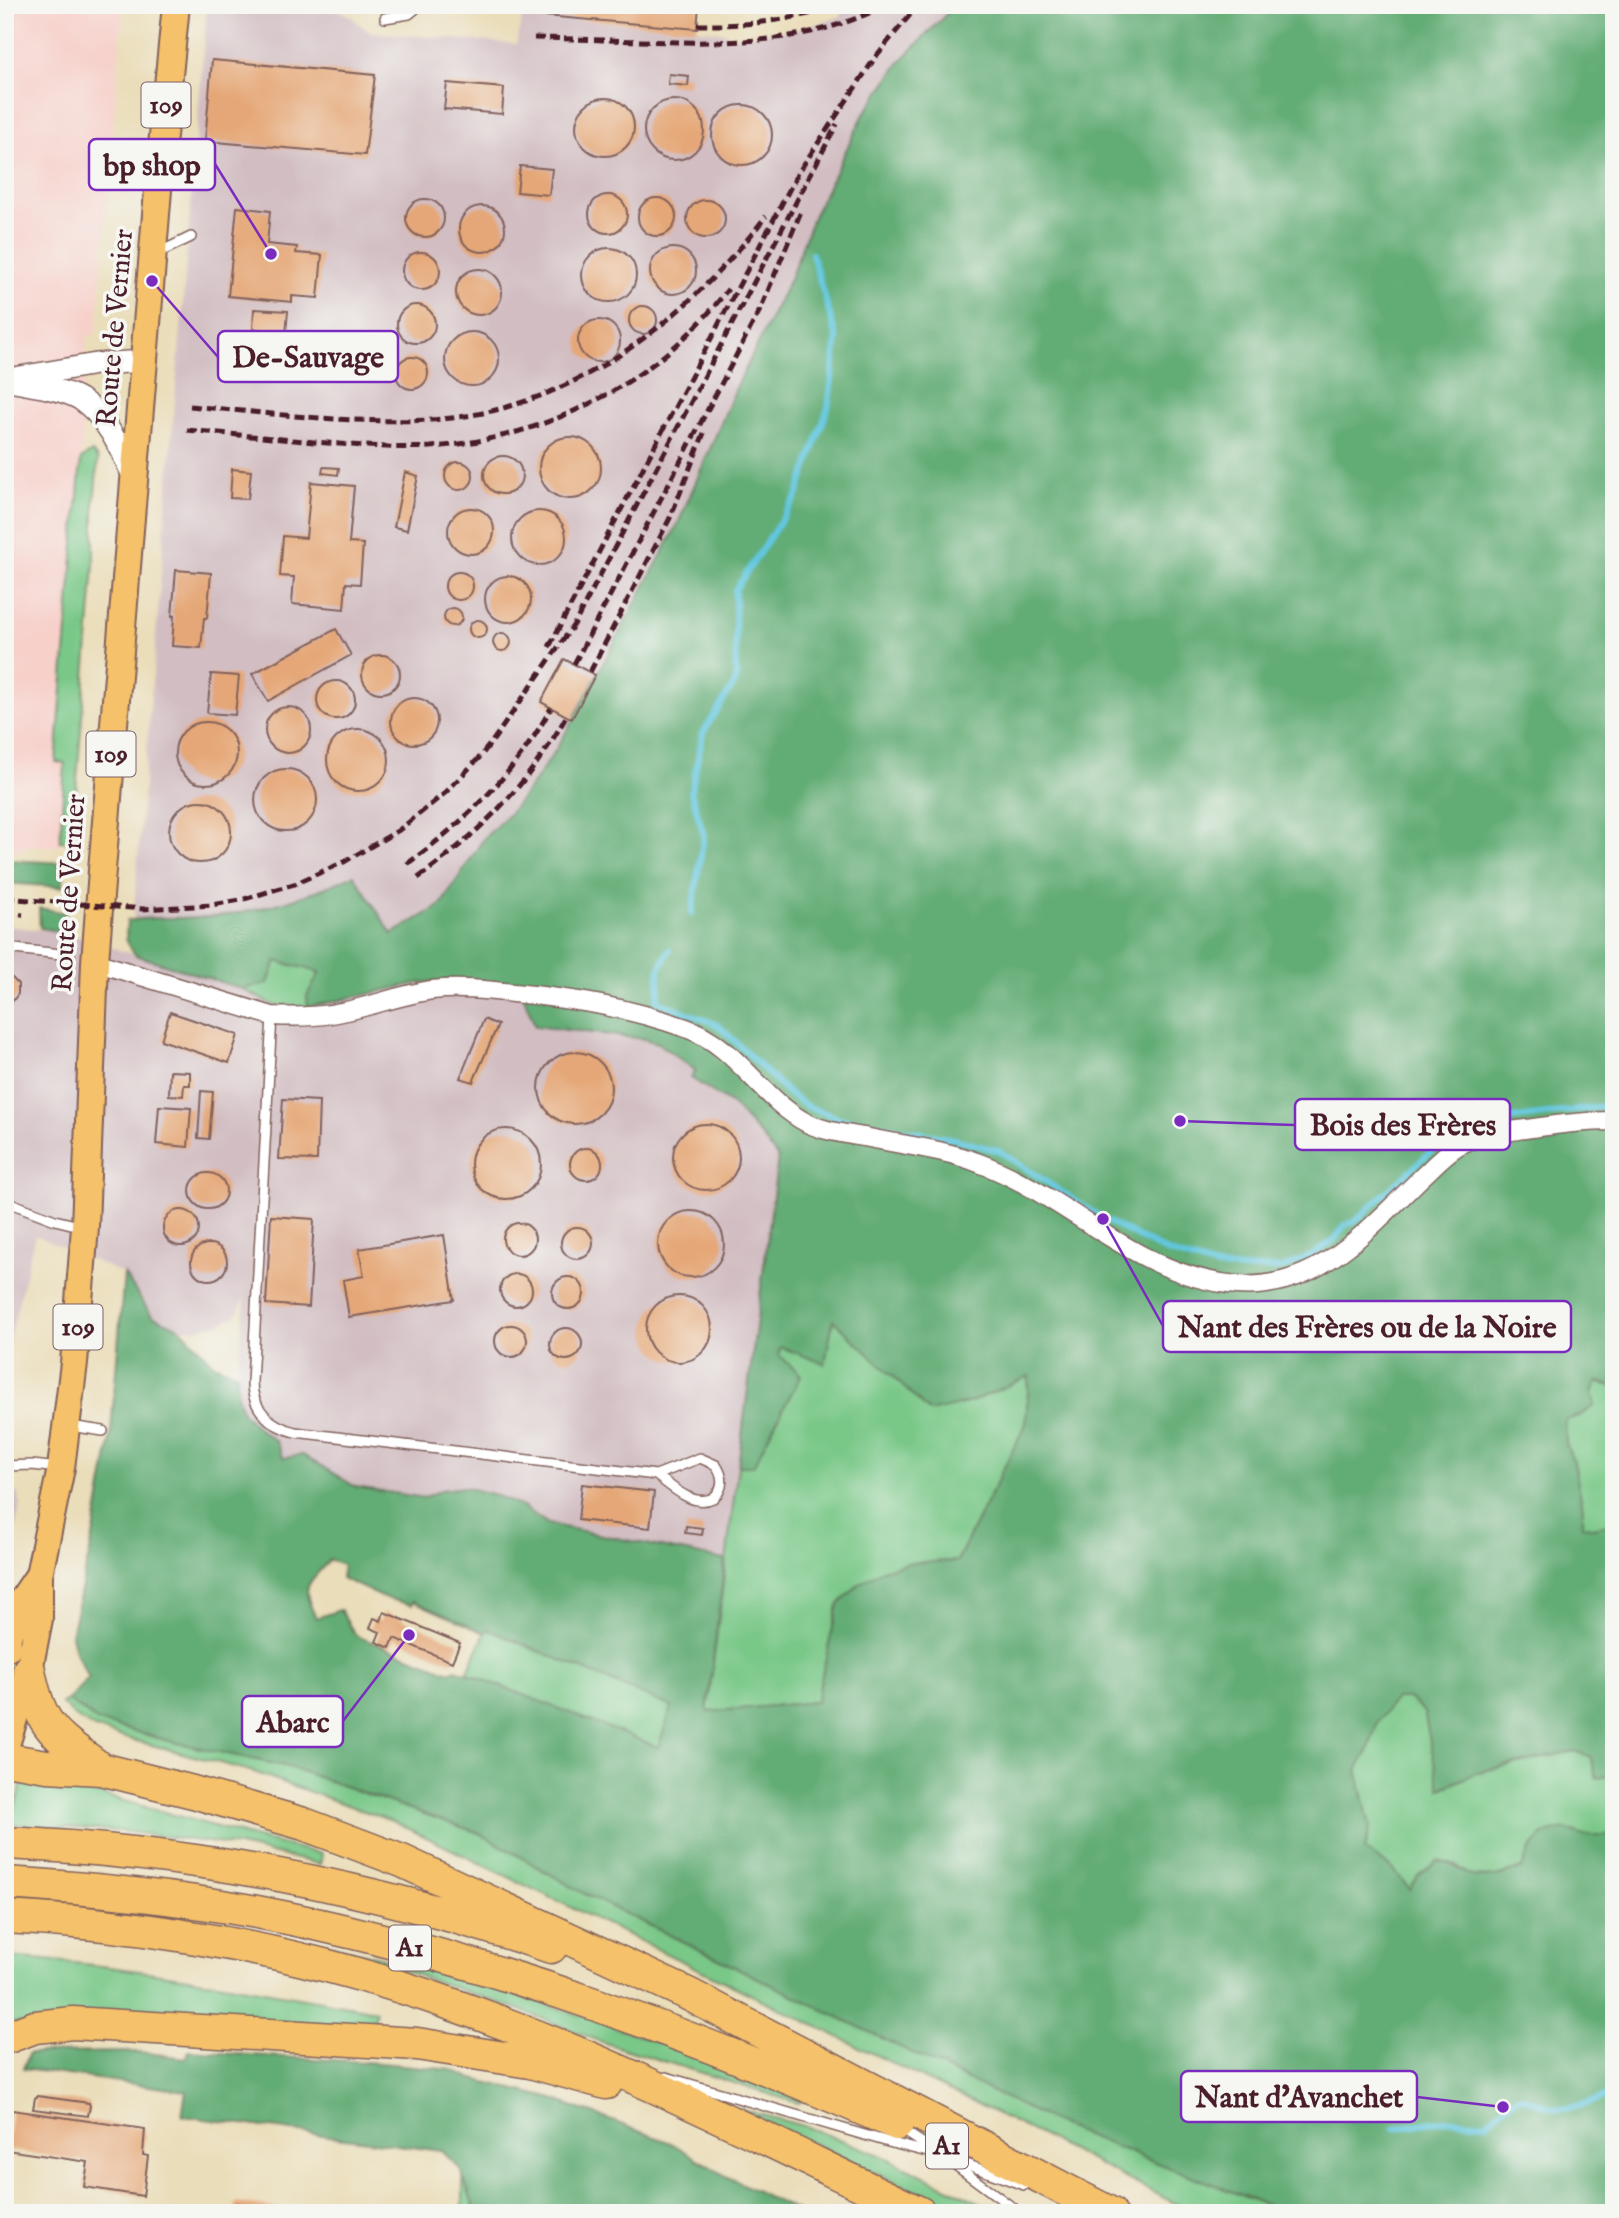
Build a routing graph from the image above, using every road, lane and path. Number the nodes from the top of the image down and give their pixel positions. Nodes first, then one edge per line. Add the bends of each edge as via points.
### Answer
1 (176, 5) edge
2 (420, 5) edge
3 (385, 18) dead end
4 (160, 166) junction
5 (205, 179) dead end
6 (191, 237) dead end
7 (153, 255) junction
8 (145, 361) junction
9 (5, 380) edge
10 (135, 480) junction
11 (5, 948) edge
12 (70, 955) dead end
13 (95, 962) junction
14 (272, 1016) junction
15 (1614, 1121) edge
16 (5, 1201) edge
17 (85, 1227) junction
18 (67, 1426) junction
19 (103, 1431) dead end
20 (5, 1466) edge
21 (61, 1468) junction
22 (656, 1475) junction
23 (40, 1574) junction
24 (5, 1646) edge
25 (29, 1670) junction
26 (5, 1748) edge
27 (5, 1759) edge
28 (101, 1769) junction
29 (5, 1843) edge
30 (5, 1883) edge
31 (5, 1917) edge
32 (45, 1919) junction
33 (5, 1923) edge
34 (688, 1994) junction
35 (5, 2038) edge
36 (589, 2058) junction
37 (642, 2071) dead end
38 (656, 2074) dead end
39 (704, 2110) junction
40 (881, 2117) junction
41 (943, 2156) junction
42 (1031, 2187) dead end
43 (920, 2213) edge
44 (1020, 2213) edge
45 (1094, 2213) edge
46 (1110, 2213) edge

1 - 4 main road, Route de Vernier / 109
2 - 3 lane via 409,14
4 - 5 lane
4 - 7 main road, Route de Vernier / 109
6 - 7 lane
7 - 8 main road, Route de Vernier / 109
8 - 9 street via 96,364
8 - 10 main road, Route de Vernier / 109
9 - 10 street via 80,399 111,433
10 - 13 main road, Route de Vernier / 109
11 - 12 lane
13 - 14 street
13 - 17 main road, Route de Vernier / 109
14 - 15 street via 332,1014 451,989 611,1005 703,1035 794,1116 817,1127 981,1164 1040,1193 1138,1255 1201,1278 1239,1285 1283,1282 1316,1269 1349,1246 1454,1148 1469,1140 1566,1122
14 - 22 lane via 252,1382 255,1401 267,1418 295,1432
16 - 17 lane
17 - 18 main road, Route de Vernier / 109
18 - 19 lane
18 - 21 main road, Route de Vernier / 109
20 - 21 lane
21 - 23 main road, Route de Vernier / 109
22 - 22 lane via 700,1502 713,1498 722,1485 716,1465 700,1458
23 - 24 main road, Route de Vernier / 109 via 18,1606
23 - 25 main road, Route de Vernier / 109 via 39,1619
25 - 26 main road, Route de Vernier / 109
25 - 28 highway via 47,1725
27 - 28 highway
28 - 34 highway via 253,1807 354,1841
29 - 34 highway via 157,1855 356,1891 490,1928
30 - 40 highway, A1 via 205,1903 425,1952 660,2028
31 - 32 highway, A1
32 - 33 highway
32 - 36 highway, A1 via 198,1938 299,1959 451,2003
34 - 46 highway
35 - 39 highway via 35,2027 73,2023 397,2042 530,2062
36 - 37 lane
36 - 39 highway, A1
38 - 41 lane
39 - 43 highway, A1
40 - 41 lane
40 - 45 highway, A1
41 - 42 lane
41 - 44 lane

